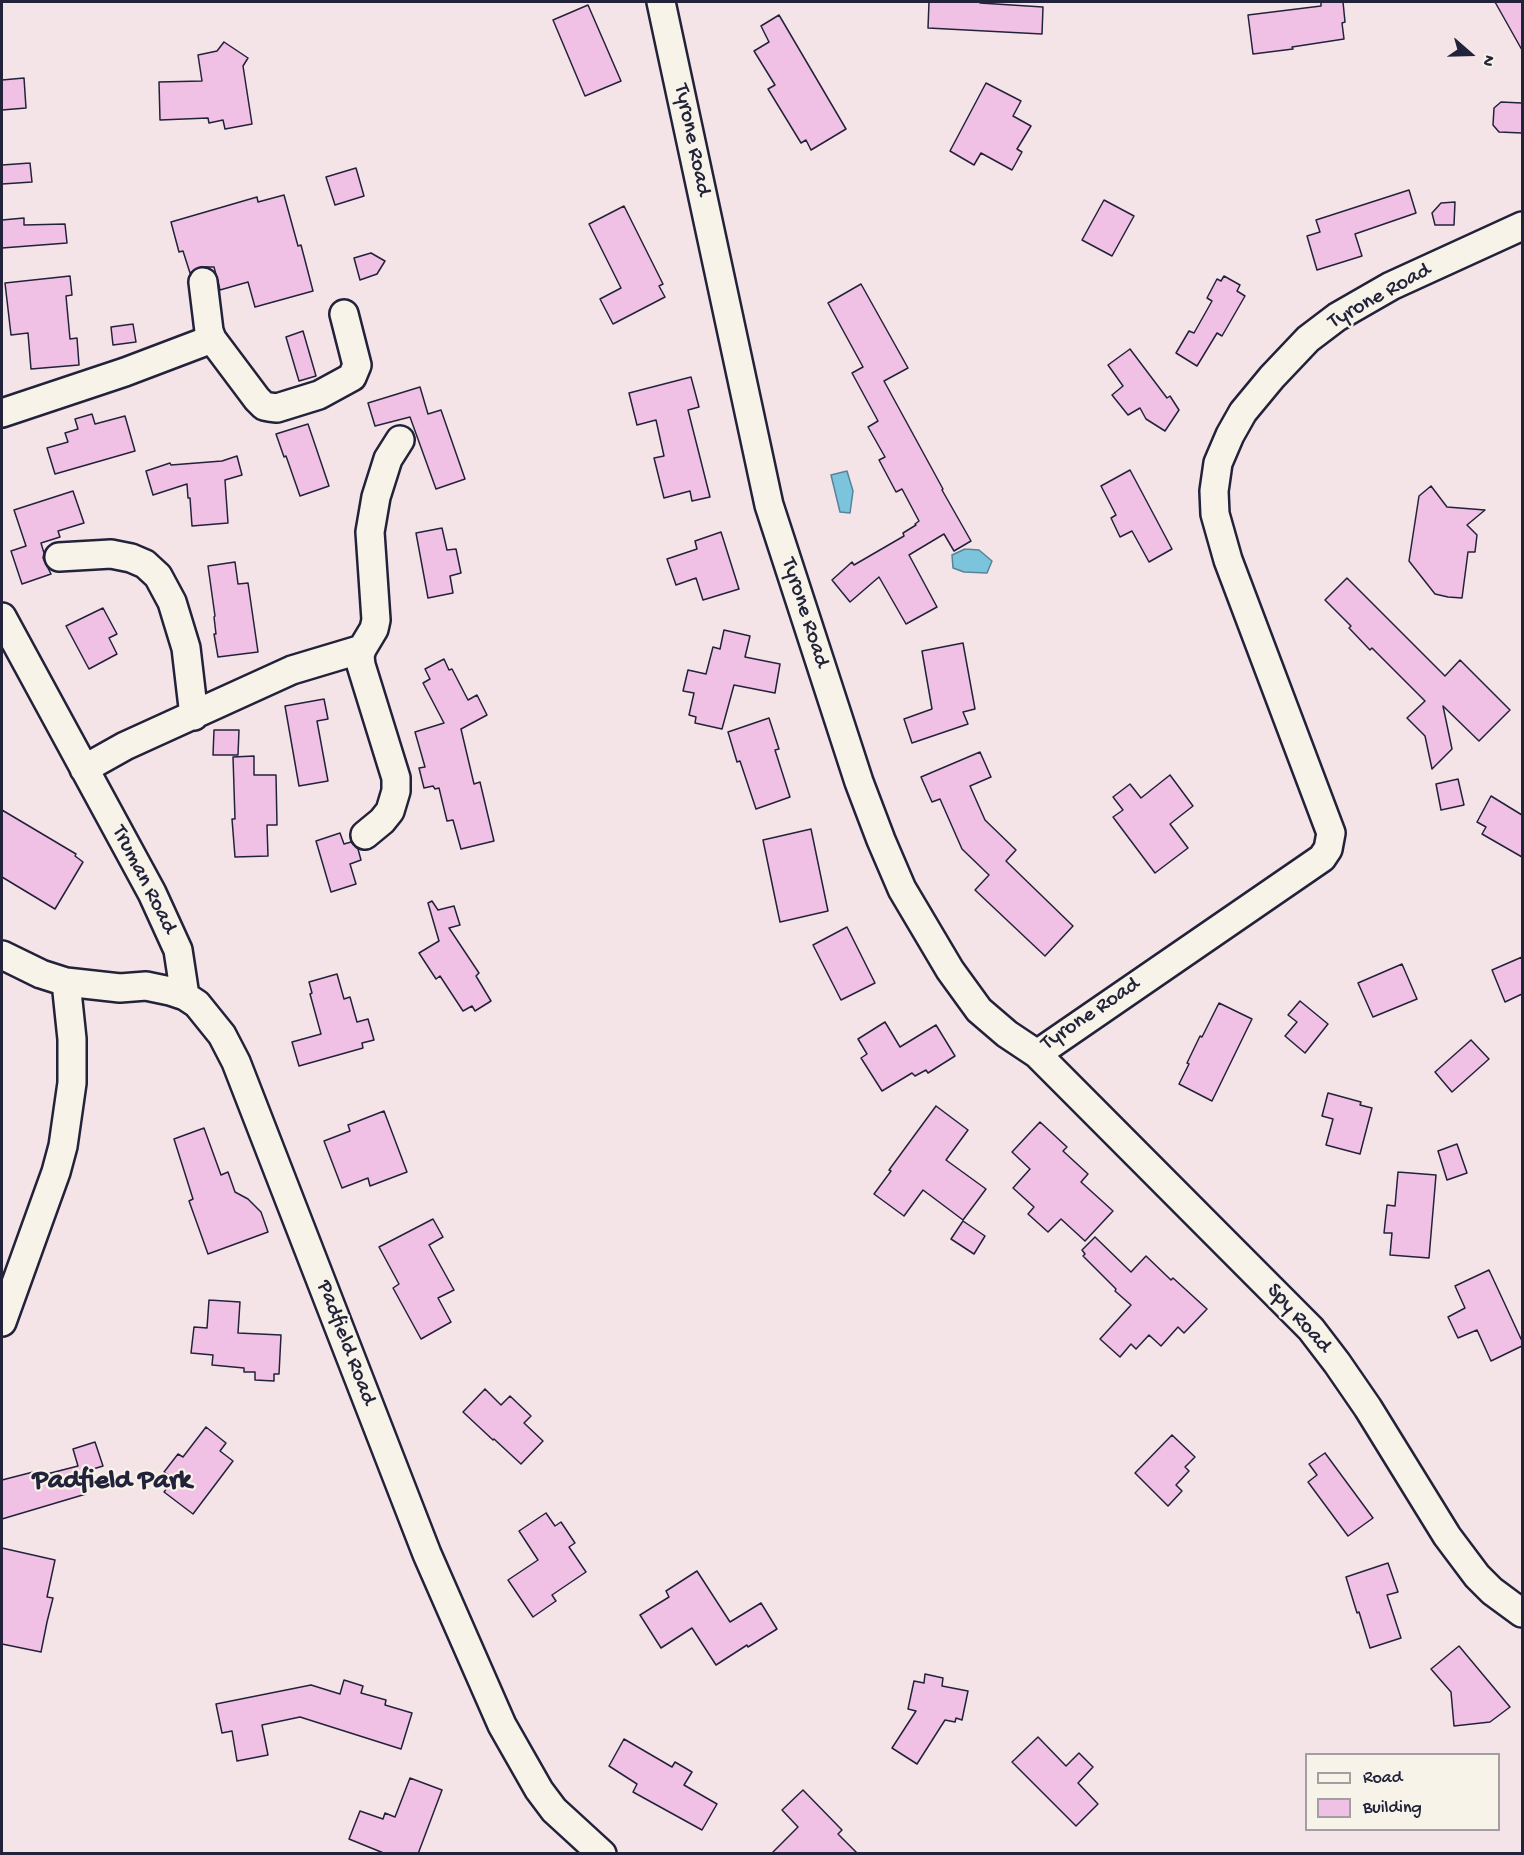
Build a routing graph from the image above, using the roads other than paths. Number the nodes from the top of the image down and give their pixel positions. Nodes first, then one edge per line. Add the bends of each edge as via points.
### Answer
1 (662, 2) edge
2 (1522, 226) edge
3 (203, 282) dead end
4 (344, 314) dead end
5 (212, 339) junction
6 (2, 413) edge
7 (400, 440) dead end
8 (59, 557) dead end
9 (2, 617) edge
10 (362, 649) junction
11 (194, 716) junction
12 (84, 769) junction
13 (365, 835) dead end
14 (2, 955) edge
15 (66, 982) junction
16 (185, 996) junction
17 (1037, 1054) junction
18 (2, 1322) edge
19 (1522, 1613) edge
20 (602, 1854) edge

1 - 17 street, Tyrone Road via 769,505 859,782 902,889 950,970 990,1021
2 - 17 street, Tyrone Road via 1391,286 1308,339 1243,412 1218,463 1215,514 1224,548 1330,833 1328,849 1322,858
3 - 5 street
4 - 5 street via 357,365 352,377 319,395 277,408 264,406
5 - 6 street
7 - 10 street via 381,476 370,532 376,620
8 - 11 street via 111,554 146,564 158,576 172,602 186,648
9 - 12 street, Truman Road
10 - 11 street via 292,670
10 - 13 street via 361,665 396,778 390,811
11 - 12 street
12 - 16 street, Truman Road via 152,893 178,950
14 - 15 street, Padfield Road
15 - 16 street, Padfield Road via 120,988 146,986
15 - 18 street via 72,1083 63,1146
16 - 20 street, Padfield Road via 206,1014 236,1062 427,1554 502,1725 554,1810
17 - 19 street, Spy Road via 1311,1329 1368,1408 1447,1536 1477,1576

